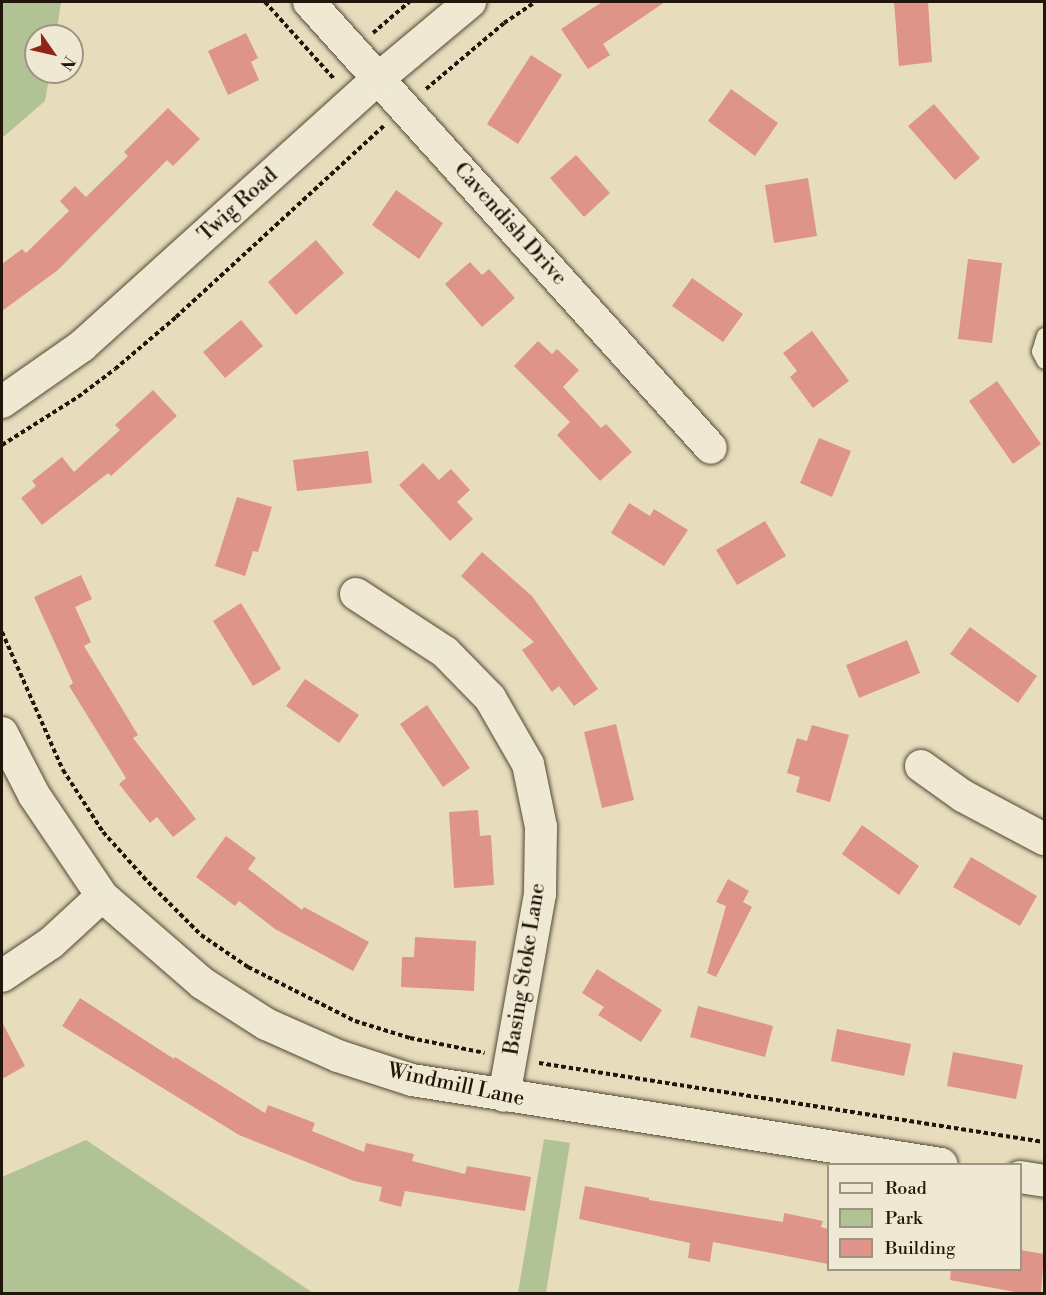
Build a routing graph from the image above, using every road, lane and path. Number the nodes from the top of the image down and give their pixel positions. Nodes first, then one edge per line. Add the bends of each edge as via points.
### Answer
1 (265, 2) edge
2 (309, 2) edge
3 (470, 2) edge
4 (535, 2) edge
5 (379, 78) junction
6 (354, 101) junction
7 (405, 107) junction
8 (379, 130) junction
9 (1044, 335) edge
10 (1044, 361) edge
11 (2, 402) edge
12 (2, 445) edge
13 (711, 448) dead end
14 (356, 594) dead end
15 (2, 632) edge
16 (2, 733) edge
17 (921, 766) dead end
18 (1044, 839) edge
19 (102, 896) junction
20 (2, 976) edge
21 (512, 1057) junction
22 (504, 1096) junction
23 (1044, 1142) edge
24 (935, 1163) edge
25 (1022, 1177) edge
26 (1044, 1181) edge

1 - 6 path
2 - 5 street, Cavendish Drive
3 - 5 street, Twig Road
4 - 7 path via 504,23
5 - 6 street, Twig Road
5 - 7 street, Cavendish Drive
6 - 8 path
6 - 11 street, Twig Road via 82,346
7 - 8 path
7 - 13 street, Cavendish Drive
8 - 12 path via 115,369
9 - 10 lane via 1040,351
14 - 21 street, Basing Stoke Lane via 445,652 490,698 528,765 541,827 540,894
15 - 21 path via 63,770 103,832 201,935 248,967 355,1021 410,1038
16 - 19 street, Windmill Lane via 33,795
17 - 18 street via 963,796
19 - 20 street via 51,943
19 - 22 street, Windmill Lane via 202,983 266,1024 338,1056 412,1080
21 - 22 street, Basing Stoke Lane
21 - 23 path
22 - 24 street, Windmill Lane
25 - 26 street

